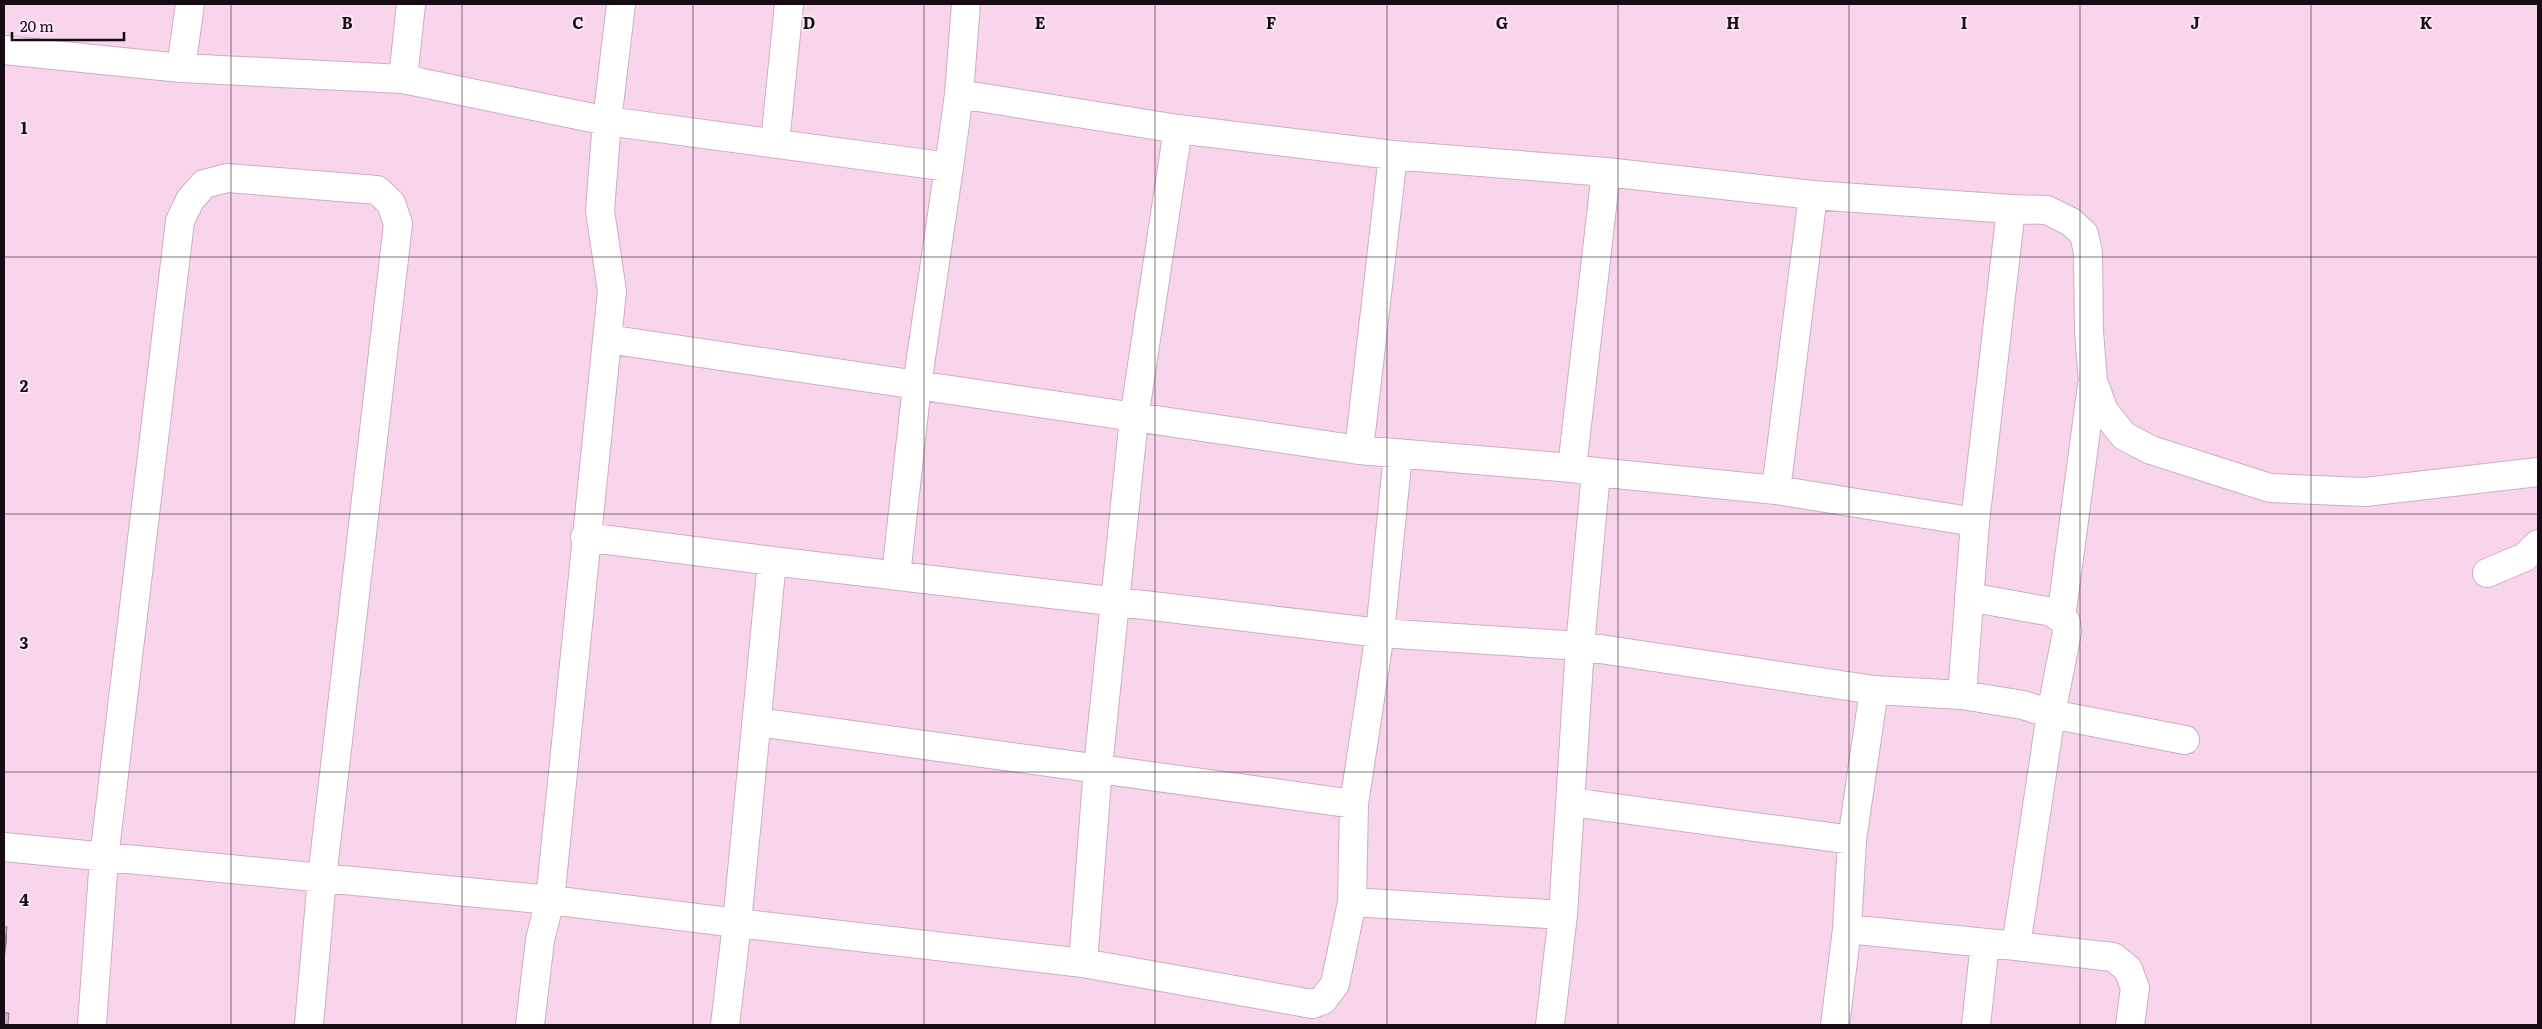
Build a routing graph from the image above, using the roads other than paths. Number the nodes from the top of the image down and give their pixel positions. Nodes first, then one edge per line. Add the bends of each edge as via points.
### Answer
1 (190, 4) edge
2 (410, 4) edge
3 (621, 4) edge
4 (789, 4) edge
5 (966, 4) edge
6 (4, 50) edge
7 (181, 68) junction
8 (403, 79) junction
9 (959, 94) junction
10 (607, 121) junction
11 (1178, 129) junction
12 (775, 143) junction
13 (1393, 155) junction
14 (949, 166) junction
15 (1606, 172) junction
16 (1814, 195) junction
17 (2011, 209) junction
18 (607, 339) junction
19 (2092, 381) junction
20 (917, 385) junction
21 (1134, 418) junction
22 (1359, 450) junction
23 (1398, 454) junction
24 (1584, 470) junction
25 (2538, 472) edge
26 (1776, 490) junction
27 (1975, 522) junction
28 (585, 537) junction
29 (2538, 544) edge
30 (772, 561) junction
31 (2487, 572) dead end
32 (896, 575) junction
33 (1969, 597) junction
34 (1115, 603) junction
35 (2061, 618) junction
36 (1380, 633) junction
37 (1580, 646) junction
38 (1874, 690) junction
39 (1962, 695) junction
40 (2051, 714) junction
41 (757, 722) junction
42 (2185, 740) dead end
43 (1098, 767) junction
44 (1571, 802) junction
45 (1354, 804) junction
46 (1852, 840) junction
47 (4, 847) edge
48 (104, 858) junction
49 (322, 878) junction
50 (550, 900) junction
51 (1352, 902) junction
52 (1563, 915) junction
53 (737, 923) junction
54 (1847, 929) junction
55 (1985, 942) junction
56 (2016, 946) junction
57 (1084, 963) junction
58 (92, 1025) edge
59 (309, 1025) edge
60 (530, 1025) edge
61 (725, 1025) edge
62 (1550, 1025) edge
63 (1835, 1025) edge
64 (1976, 1025) edge
65 (2130, 1025) edge

1 - 7 street
2 - 8 street
3 - 10 street
4 - 12 street
5 - 9 street
6 - 7 street
7 - 8 street
8 - 10 street
9 - 11 street
9 - 14 street
10 - 12 street
10 - 18 street via 600,211 612,291
11 - 13 street
11 - 21 street
12 - 14 street
13 - 15 street
13 - 22 street
14 - 20 street
15 - 16 street
15 - 24 street
16 - 17 street
16 - 26 street
17 - 19 street via 2047,210 2071,222 2084,234 2088,253
17 - 27 street
18 - 20 street
18 - 28 street
19 - 25 street via 2104,411 2124,436 2151,450 2270,488 2365,492
19 - 35 street
20 - 21 street
20 - 32 street
21 - 22 street
21 - 34 street
22 - 23 street
23 - 24 street
23 - 36 street
24 - 26 street
24 - 37 street
26 - 27 street
27 - 33 street
28 - 30 street
28 - 50 street
29 - 31 street via 2524,556
30 - 32 street
30 - 41 street
32 - 34 street
33 - 35 street via 2052,612
33 - 39 street
34 - 36 street
34 - 43 street
35 - 40 street via 2068,626
36 - 37 street
36 - 45 street
37 - 38 street
37 - 44 street
38 - 39 street
38 - 46 street
39 - 40 street via 2023,705
40 - 42 street
40 - 56 street
41 - 43 street
41 - 53 street
43 - 45 street
43 - 57 street
44 - 46 street
44 - 52 street
45 - 51 street
46 - 54 street
47 - 48 street
48 - 49 street
48 - 49 street via 180,221 190,200 204,184 227,178 377,190 391,203 398,224
48 - 58 street
49 - 50 street
49 - 59 street
50 - 53 street
50 - 60 street via 540,940
51 - 52 street
51 - 57 street via 1335,984 1323,1000 1312,1004
52 - 62 street
53 - 57 street
53 - 61 street
54 - 55 street
54 - 63 street
55 - 56 street
55 - 64 street
56 - 65 street via 2113,957 2128,969 2135,988

